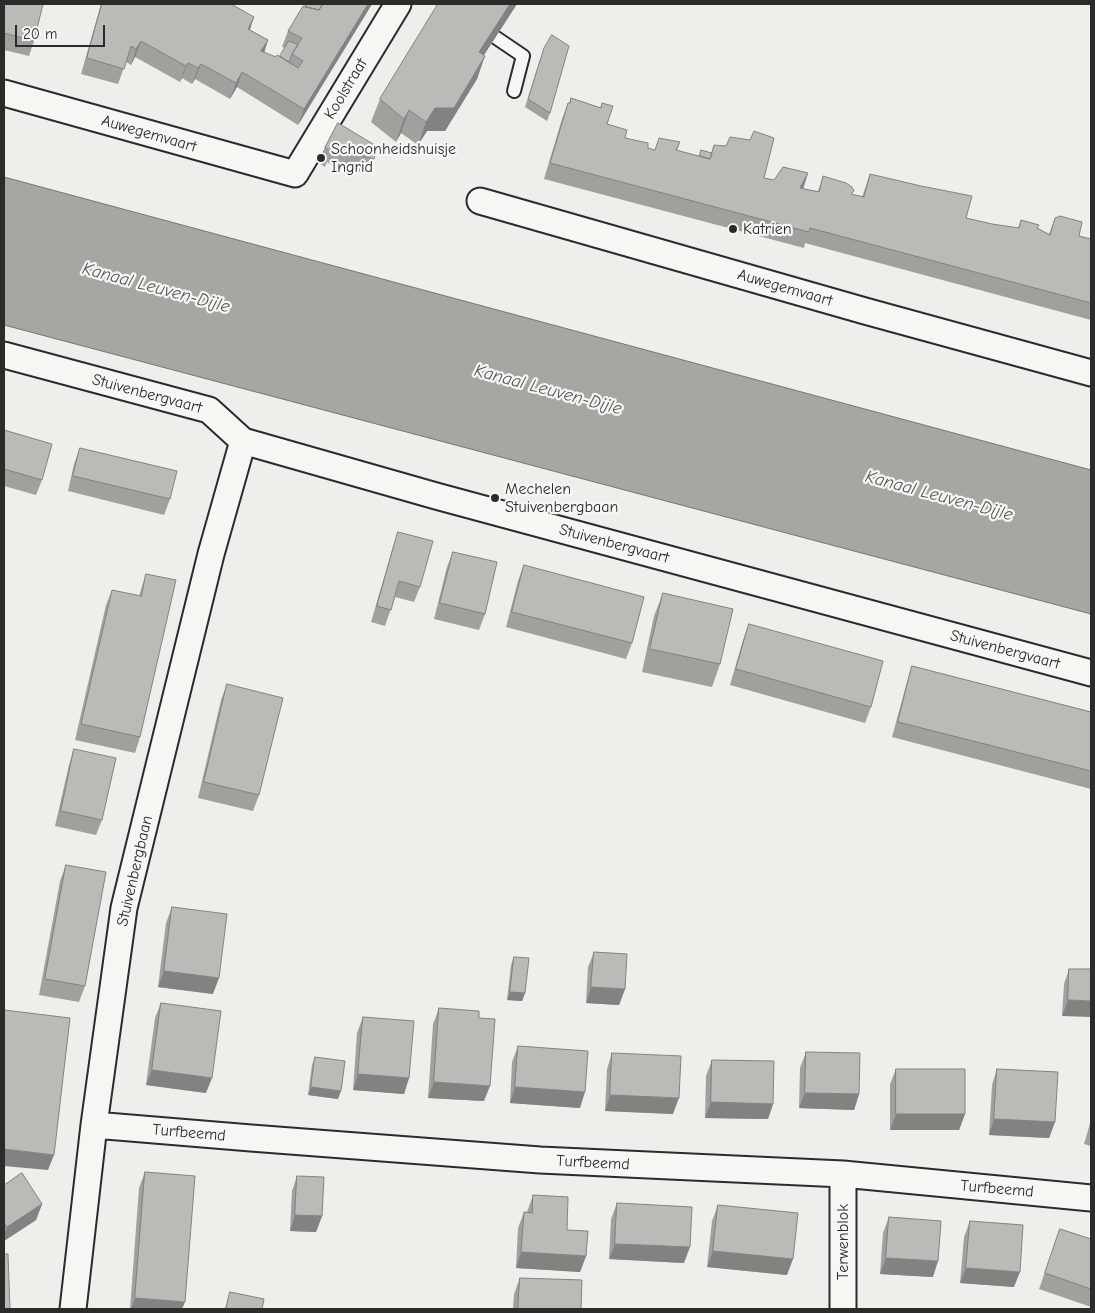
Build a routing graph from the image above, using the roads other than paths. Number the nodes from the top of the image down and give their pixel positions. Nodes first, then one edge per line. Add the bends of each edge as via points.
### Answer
1 (398, 4) edge
2 (494, 36) edge
3 (514, 91) dead end
4 (4, 93) edge
5 (295, 174) joint
6 (480, 201) dead end
7 (4, 355) edge
8 (1091, 373) edge
9 (243, 441) junction
10 (1091, 673) edge
11 (94, 1124) junction
12 (843, 1174) junction
13 (1091, 1198) edge
14 (74, 1309) edge
15 (843, 1309) edge

1 - 5 street, Koolstraat
2 - 3 lane via 524,56
4 - 5 street, Auwegemvaart
6 - 8 street, Auwegemvaart
7 - 9 street, Stuivenbergvaart via 209,410
9 - 10 street, Stuivenbergvaart
9 - 11 street, Stuivenbergbaan via 211,554 124,908
11 - 12 street, Turfbeemd via 540,1160
11 - 14 street, Stuivenbergbaan
12 - 13 street, Turfbeemd
12 - 15 street, Terwenblok

